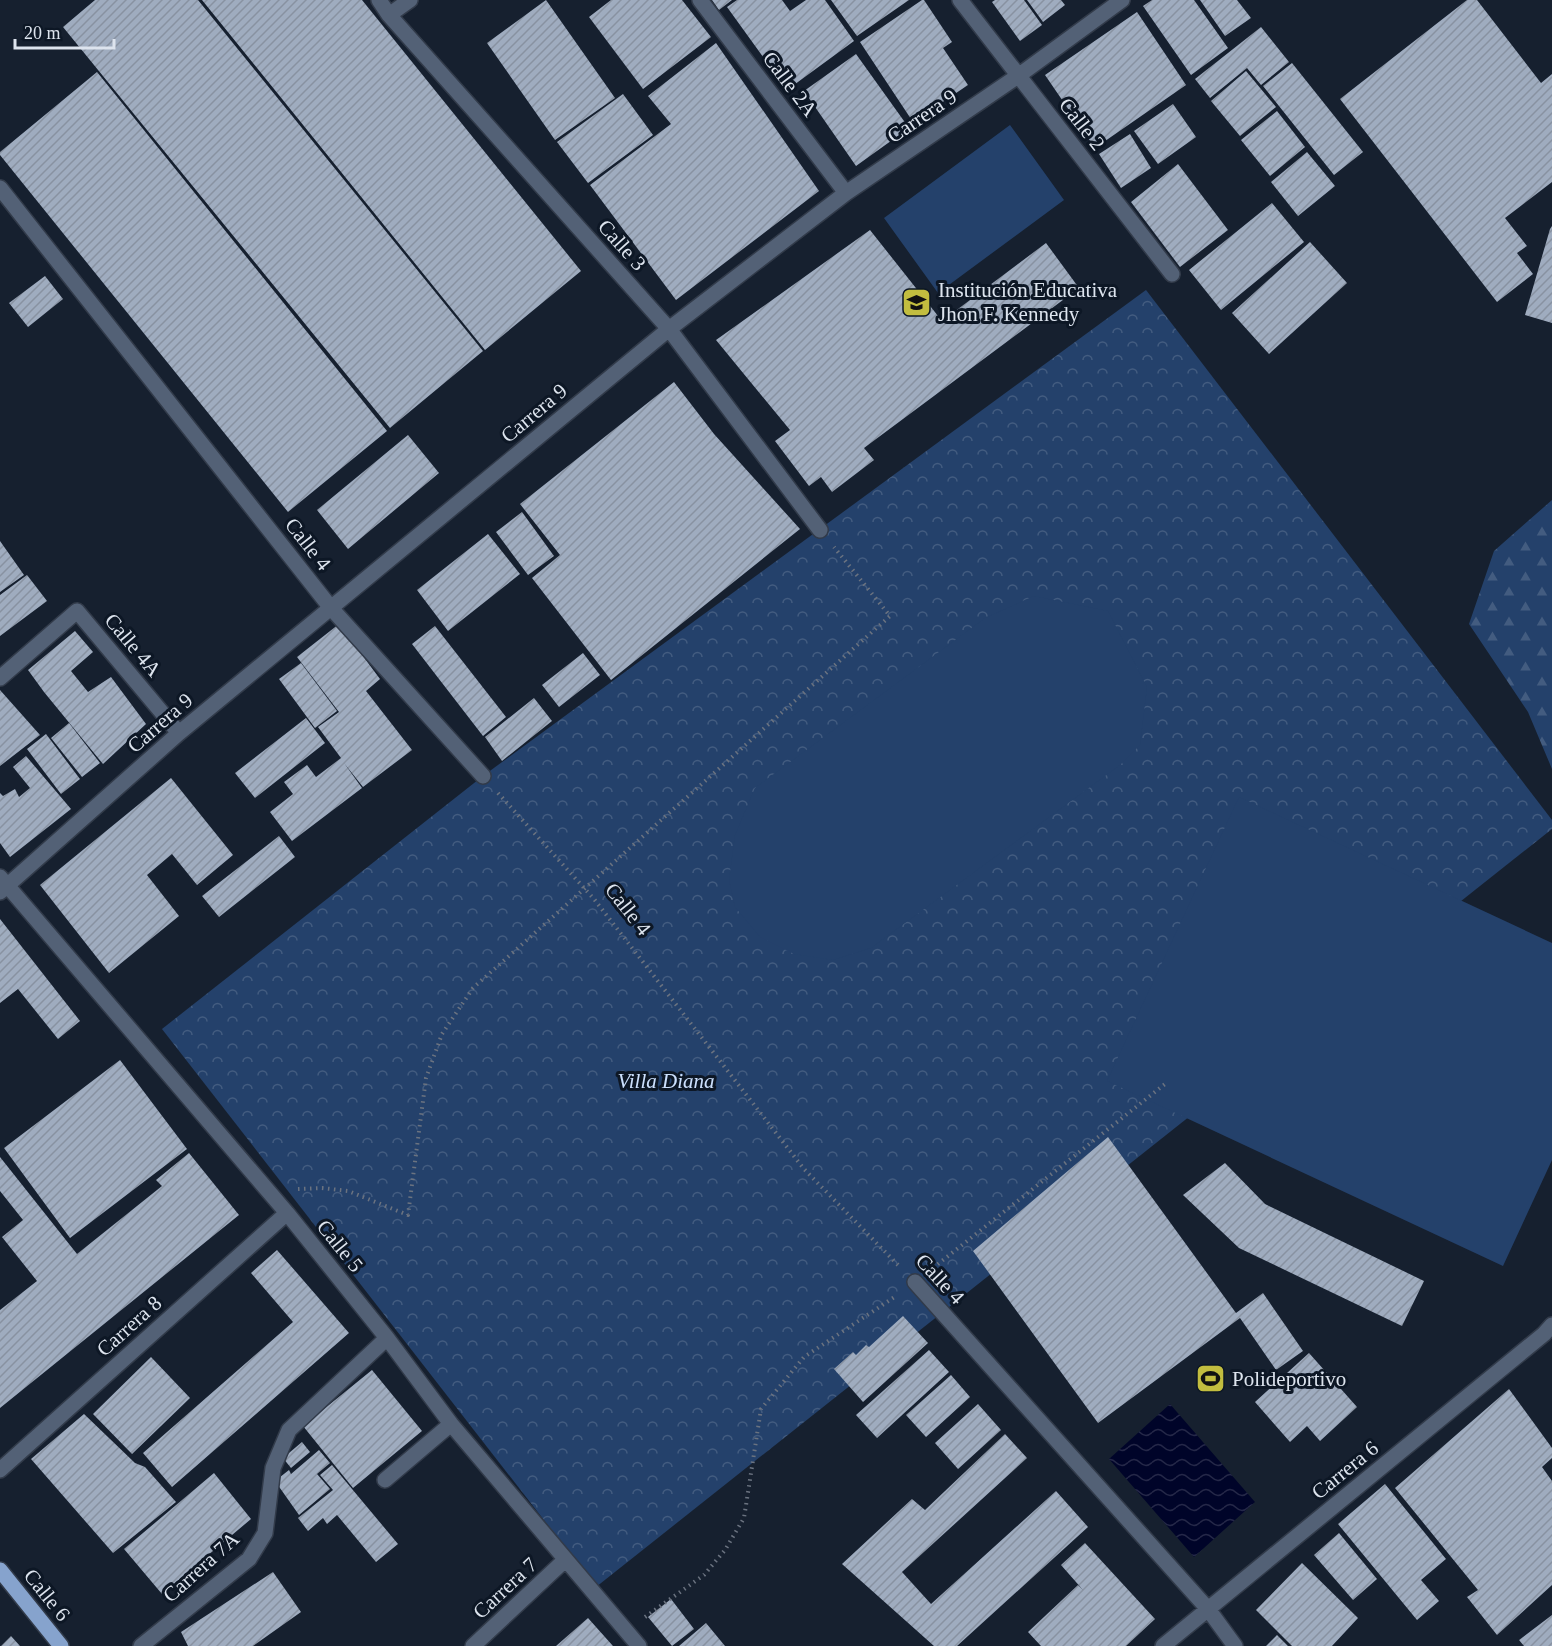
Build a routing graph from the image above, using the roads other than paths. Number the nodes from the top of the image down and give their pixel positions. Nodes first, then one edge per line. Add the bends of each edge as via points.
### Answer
1 (379, 0) edge
2 (410, 0) edge
3 (700, 0) edge
4 (960, 0) edge
5 (1122, 0) edge
6 (389, 15) junction
7 (1018, 76) junction
8 (0, 188) edge
9 (846, 193) junction
10 (1172, 274) dead end
11 (669, 329) junction
12 (820, 530) road end
13 (331, 608) junction
14 (0, 678) edge
15 (179, 733) junction
16 (483, 776) road end
17 (2, 885) edge
18 (287, 1213) junction
19 (915, 1282) road end
20 (1549, 1335) edge
21 (387, 1338) junction
22 (451, 1424) junction
23 (0, 1470) edge
24 (385, 1480) dead end
25 (565, 1560) junction
26 (0, 1570) edge
27 (1208, 1609) junction
28 (61, 1646) edge
29 (141, 1646) edge
30 (473, 1646) edge
31 (639, 1646) edge
32 (1163, 1646) edge
33 (1235, 1646) edge

1 - 6 street, Calle 3
2 - 6 street
3 - 9 street, Calle 2A
4 - 7 street, Calle 2
5 - 7 street, Carrera 9
6 - 11 street, Calle 3
7 - 9 street, Carrera 9
7 - 10 street, Calle 2
8 - 13 street, Calle 4
9 - 11 street, Carrera 9
11 - 12 street, Calle 3
11 - 13 street, Carrera 9
13 - 15 street, Carrera 9
13 - 16 street, Calle 4
14 - 15 street, Calle 4A via 77,611
15 - 17 street, Carrera 9
17 - 18 street, Calle 5
18 - 21 street, Calle 5
18 - 23 street, Carrera 8
19 - 27 street, Calle 4
20 - 27 street, Carrera 6
21 - 22 street, Calle 5
21 - 29 street, Carrera 7A via 289,1430 273,1468 266,1533 249,1558
22 - 24 street
22 - 25 street, Calle 5
25 - 30 street, Carrera 7
25 - 31 street, Calle 5
26 - 28 main road, Calle 6
27 - 32 street, Carrera 6
27 - 33 street, Calle 4

